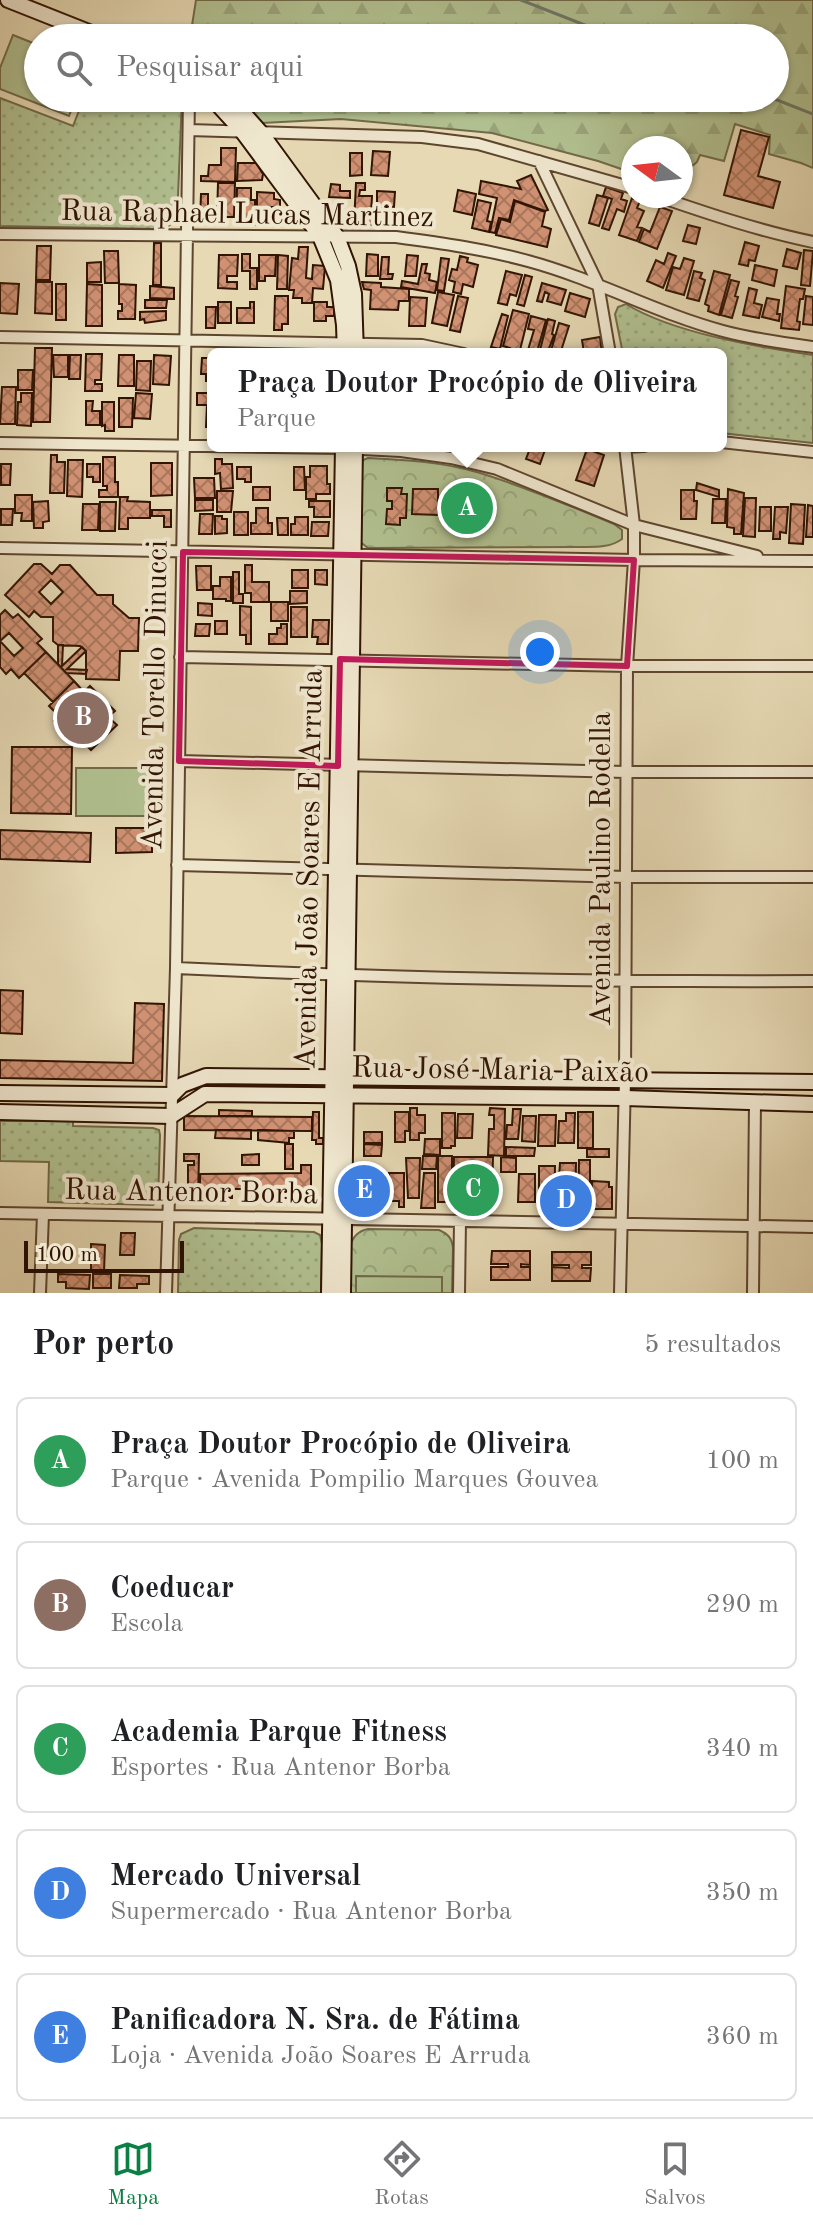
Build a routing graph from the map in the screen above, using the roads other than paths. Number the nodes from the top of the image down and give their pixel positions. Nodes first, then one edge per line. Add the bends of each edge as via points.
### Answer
1 (8, 0) edge
2 (69, 24) edge
3 (189, 112) edge
4 (225, 112) edge
5 (242, 112) edge
6 (189, 130) junction
7 (242, 131) junction
8 (261, 133) junction
9 (539, 161) junction
10 (621, 185) edge
11 (691, 208) edge
12 (0, 234) edge
13 (187, 236) junction
14 (320, 236) junction
15 (337, 237) junction
16 (813, 242) edge
17 (598, 284) junction
18 (0, 337) edge
19 (186, 340) junction
20 (813, 347) edge
21 (332, 348) edge
22 (350, 348) edge
23 (350, 348) edge
24 (368, 348) edge
25 (436, 348) edge
26 (609, 348) edge
27 (0, 443) edge
28 (727, 443) edge
29 (184, 446) junction
30 (207, 446) edge
31 (349, 452) edge
32 (397, 452) edge
33 (626, 452) edge
34 (813, 452) edge
35 (634, 525) junction
36 (0, 548) edge
37 (183, 552) junction
38 (348, 555) junction
39 (634, 560) junction
40 (776, 560) junction
41 (813, 561) edge
42 (180, 657) junction
43 (347, 659) junction
44 (627, 666) junction
45 (813, 666) edge
46 (179, 761) junction
47 (345, 766) junction
48 (625, 772) junction
49 (813, 772) edge
50 (177, 865) junction
51 (344, 870) junction
52 (626, 877) junction
53 (813, 877) edge
54 (176, 968) junction
55 (342, 976) junction
56 (626, 981) junction
57 (813, 981) edge
58 (339, 1078) junction
59 (625, 1080) junction
60 (813, 1082) edge
61 (0, 1093) edge
62 (172, 1095) junction
63 (338, 1095) junction
64 (625, 1098) junction
65 (755, 1102) junction
66 (813, 1104) edge
67 (0, 1112) edge
68 (171, 1116) junction
69 (0, 1213) edge
70 (43, 1214) junction
71 (168, 1216) junction
72 (337, 1220) junction
73 (460, 1221) junction
74 (621, 1224) junction
75 (754, 1227) junction
76 (813, 1227) edge
77 (40, 1293) edge
78 (166, 1293) edge
79 (329, 1293) edge
80 (343, 1293) edge
81 (459, 1293) edge
82 (620, 1293) edge
83 (753, 1293) edge

1 - 2 street
3 - 6 street, Avenida Torello Dinucci
4 - 7 street
5 - 8 street
6 - 7 street
6 - 13 street, Avenida Torello Dinucci
7 - 8 street
7 - 14 street
8 - 9 street via 422,137 478,144
8 - 15 street
9 - 10 street
9 - 17 street
11 - 16 street
12 - 13 street, Rua Raphael Lucas Martinez
13 - 14 street, Rua Raphael Lucas Martinez
13 - 19 street, Avenida Torello Dinucci
14 - 15 street, Rua Raphael Lucas Martinez
14 - 22 street via 338,280
15 - 17 street, Rua Raphael Lucas Martinez via 459,245
15 - 23 street via 354,294
17 - 20 street, Rua Raphael Lucas Martinez via 724,331
17 - 26 street
18 - 19 street
19 - 21 street
19 - 29 street, Avenida Torello Dinucci
24 - 25 street
27 - 29 street
28 - 34 street
29 - 30 street
29 - 37 street, Avenida Torello Dinucci
31 - 38 street, Avenida João Soares E Arruda
32 - 35 street via 497,469
33 - 35 street, Avenida Paulino Rodella
35 - 39 street, Avenida Paulino Rodella
35 - 40 street
36 - 37 street
37 - 38 street
37 - 42 street, Avenida Torello Dinucci
38 - 39 street
38 - 43 street, Avenida João Soares E Arruda
39 - 40 street
39 - 44 street, Avenida Paulino Rodella
40 - 41 street
42 - 43 street
42 - 46 street, Avenida Torello Dinucci
43 - 44 street
43 - 47 street, Avenida João Soares E Arruda
44 - 45 street
44 - 48 street, Avenida Paulino Rodella
46 - 47 street
46 - 50 street, Avenida Torello Dinucci
47 - 48 street
47 - 51 street, Avenida João Soares E Arruda
48 - 49 street
48 - 52 street, Avenida Paulino Rodella
50 - 51 street
50 - 54 street, Avenida Torello Dinucci
51 - 52 street
51 - 55 street, Avenida João Soares E Arruda
52 - 53 street
52 - 56 street, Avenida Paulino Rodella
54 - 55 street
54 - 62 street, Avenida Torello Dinucci
55 - 56 street
55 - 58 street, Avenida João Soares E Arruda
56 - 57 street
56 - 59 street, Avenida Paulino Rodella
58 - 59 street, Rua José Maria Paixão
58 - 62 street, Rua José Maria Paixão via 206,1076
58 - 63 street, Avenida João Soares E Arruda
59 - 60 street, Rua José Maria Paixão
59 - 64 street, Avenida Paulino Rodella
61 - 62 street, Rua José Maria Paixão
62 - 68 street, Avenida Torello Dinucci
63 - 64 street, Rua José Maria Paixão
63 - 68 street, Rua José Maria Paixão via 205,1094
63 - 72 street, Avenida João Soares E Arruda
64 - 65 street, Rua José Maria Paixão
64 - 74 street, Avenida Paulino Rodella
65 - 66 street, Rua José Maria Paixão
65 - 75 street
67 - 68 street
68 - 71 street, Avenida Torello Dinucci
69 - 70 street, Rua Antenor Borba
70 - 71 street, Rua Antenor Borba
70 - 77 street
71 - 72 street, Rua Antenor Borba
71 - 78 street, Avenida Torello Dinucci
72 - 73 street, Rua Antenor Borba
72 - 79 street, Avenida João Soares E Arruda
72 - 80 street, Avenida João Soares E Arruda
73 - 74 street, Rua Antenor Borba
73 - 81 street
74 - 75 street, Rua Antenor Borba
74 - 82 street, Avenida Paulino Rodella
75 - 76 street, Rua Antenor Borba
75 - 83 street

